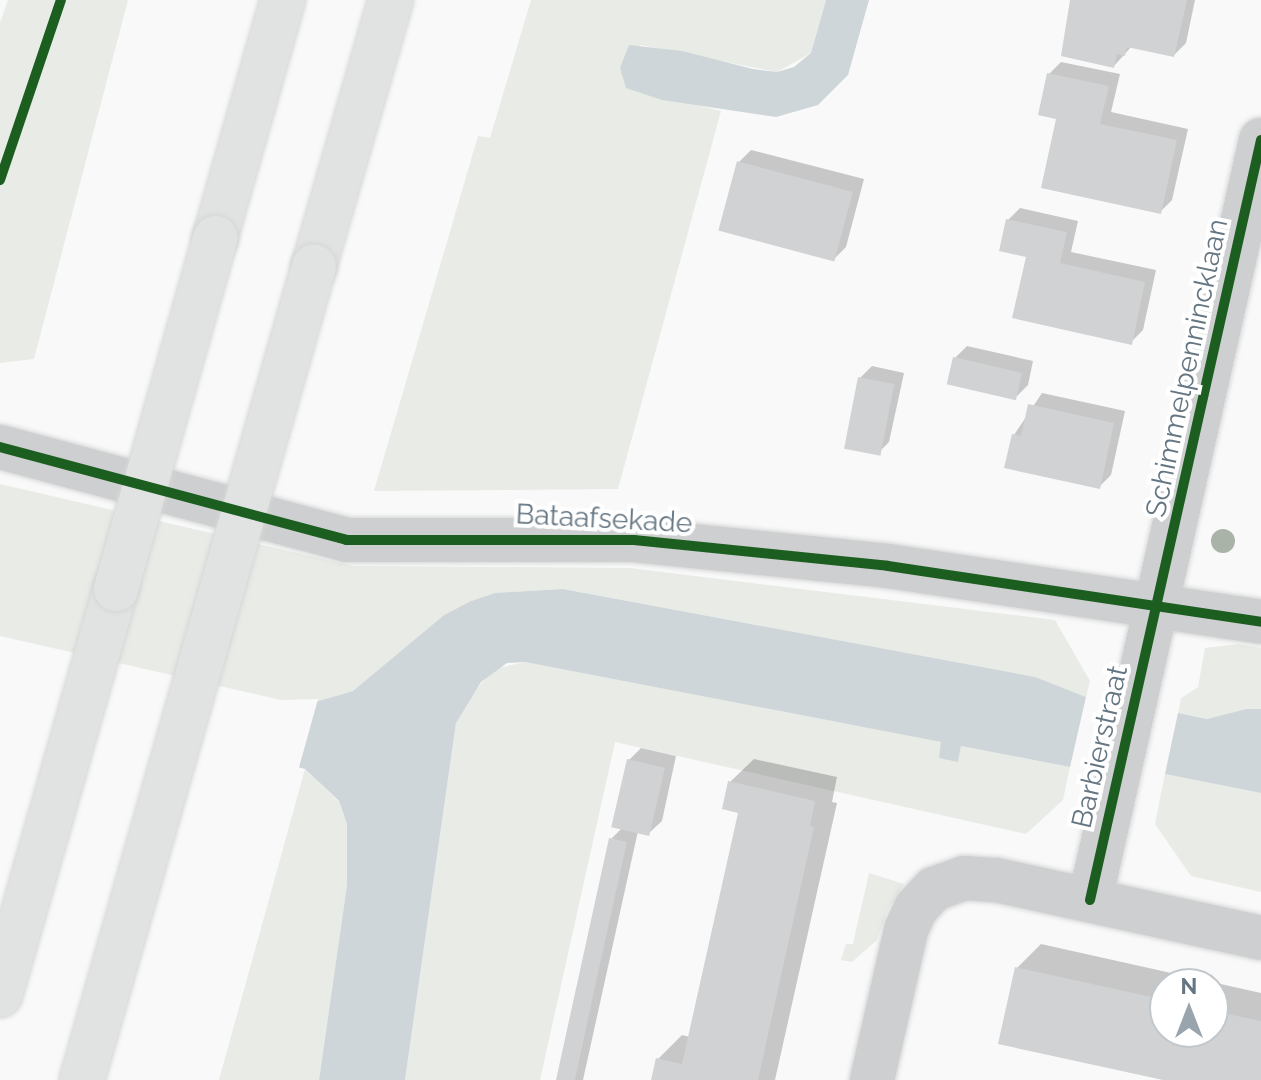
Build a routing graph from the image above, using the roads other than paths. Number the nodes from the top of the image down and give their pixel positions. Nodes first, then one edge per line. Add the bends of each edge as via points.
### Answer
1 (283, 0) edge
2 (391, 0) edge
3 (1261, 140) edge
4 (0, 447) edge
5 (1158, 605) junction
6 (1261, 622) edge
7 (1090, 900) junction
8 (1261, 938) edge
9 (0, 995) edge
10 (82, 1080) edge
11 (872, 1080) edge

1 - 9 highway, bridge
2 - 10 highway, bridge
3 - 5 street, Schimmelpennincklaan
4 - 5 street, Bataafsekade via 346,540 634,540 888,566
5 - 6 street, Bataafsekade
5 - 7 street, Barbierstraat
7 - 8 street
7 - 11 street via 996,880 964,878 934,889 916,908 906,930

